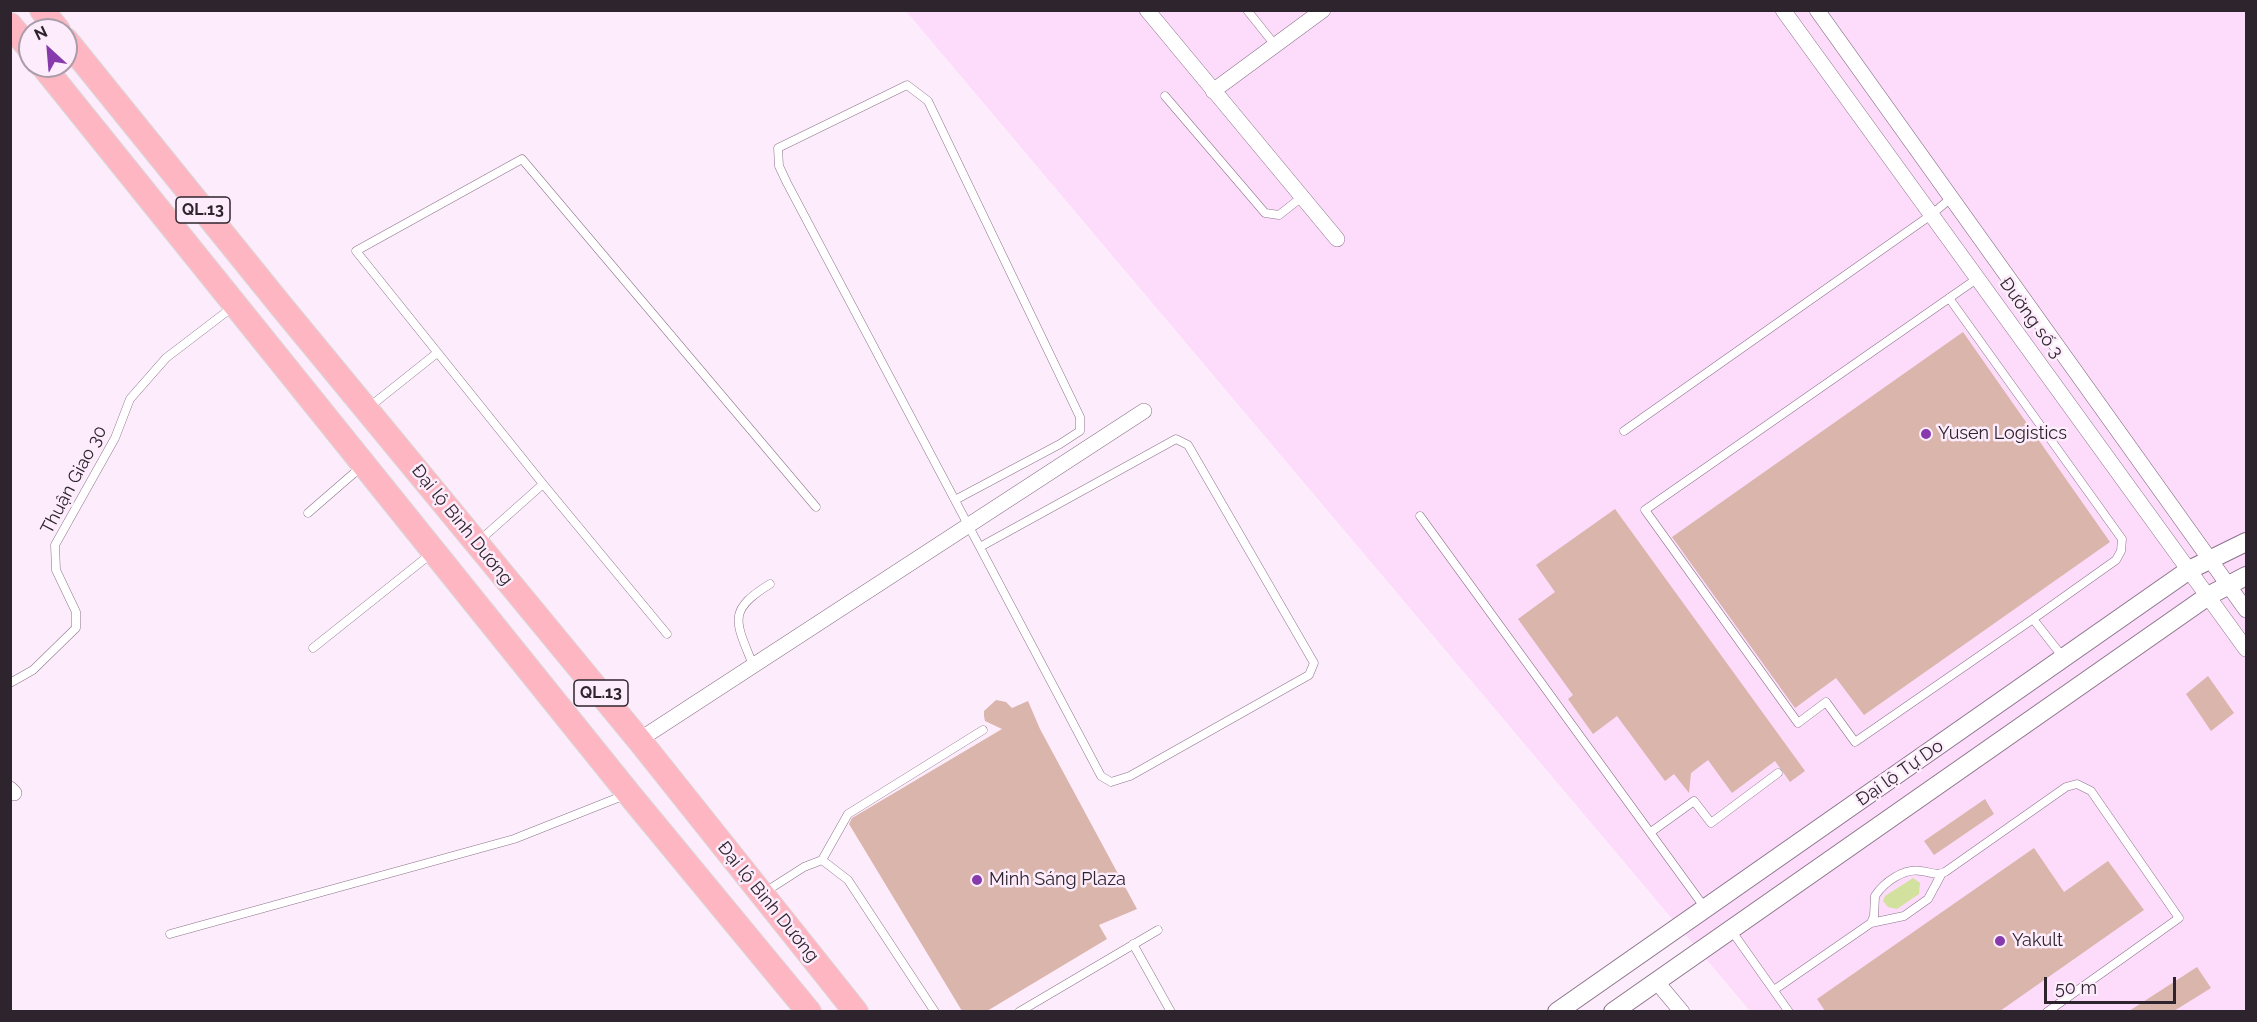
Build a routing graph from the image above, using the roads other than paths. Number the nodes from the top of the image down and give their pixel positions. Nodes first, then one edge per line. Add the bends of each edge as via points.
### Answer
1 (1147, 10) edge
2 (1247, 10) edge
3 (1323, 10) edge
4 (1783, 10) edge
5 (1817, 10) edge
6 (1275, 45) junction
7 (78, 55) edge
8 (53, 78) edge
9 (1213, 91) junction
10 (1165, 96) dead end
11 (1302, 197) junction
12 (1951, 198) junction
13 (1931, 215) junction
14 (1337, 239) dead end
15 (1978, 279) junction
16 (1949, 298) junction
17 (236, 305) junction
18 (437, 353) junction
19 (367, 409) junction
20 (1144, 411) dead end
21 (1624, 431) dead end
22 (365, 464) junction
23 (543, 484) junction
24 (955, 500) junction
25 (816, 507) dead end
26 (308, 513) dead end
27 (1420, 516) dead end
28 (968, 525) junction
29 (2247, 542) edge
30 (477, 544) junction
31 (980, 547) junction
32 (436, 550) junction
33 (2212, 559) junction
34 (2189, 570) junction
35 (2247, 576) edge
36 (770, 584) dead end
37 (2228, 585) junction
38 (2208, 597) junction
39 (2247, 610) edge
40 (2033, 619) junction
41 (667, 634) dead end
42 (313, 648) dead end
43 (2247, 649) edge
44 (2062, 656) junction
45 (753, 665) junction
46 (10, 682) edge
47 (983, 730) dead end
48 (639, 740) junction
49 (1778, 773) dead end
50 (629, 794) junction
51 (1651, 832) junction
52 (822, 860) junction
53 (1942, 873) junction
54 (761, 894) junction
55 (1706, 909) junction
56 (1870, 923) junction
57 (1730, 929) junction
58 (1158, 930) dead end
59 (170, 934) dead end
60 (1133, 945) junction
61 (1656, 981) junction
62 (1774, 990) junction
63 (809, 1011) edge
64 (856, 1011) edge
65 (935, 1011) edge
66 (1019, 1011) edge
67 (1171, 1011) edge
68 (1557, 1011) edge
69 (1613, 1011) edge
70 (1683, 1011) edge
71 (1789, 1011) edge
72 (2047, 1011) edge

1 - 9 street
2 - 6 lane
3 - 6 street
4 - 13 street, Đường số 3
5 - 12 street, Đường số 3
6 - 9 street
7 - 19 highway, Đại lộ Bình Dương / QL.13
8 - 17 highway, Đại lộ Bình Dương / QL.13
9 - 11 street
10 - 11 lane via 1265,213 1278,215
11 - 14 street
12 - 13 lane
12 - 33 street, Đường số 3
13 - 15 street, Đường số 3
13 - 21 lane
15 - 16 lane
15 - 34 street, Đường số 3
16 - 40 lane via 2122,538 2121,552 2115,560
16 - 40 lane via 1645,510 1798,723 1826,702 1856,742
17 - 22 highway, Đại lộ Bình Dương / QL.13
17 - 46 lane, Thuận Giao 30 via 166,358 130,399 115,438 55,545 56,570 76,612 76,628 33,670
18 - 19 lane
18 - 23 lane
18 - 25 lane via 356,251 522,159
19 - 30 highway, Đại lộ Bình Dương / QL.13
20 - 28 street
22 - 26 lane
22 - 32 highway, Đại lộ Bình Dương / QL.13
23 - 30 lane
23 - 41 lane
24 - 24 lane via 1060,444 1080,430 1080,417 928,101 907,85 778,148 779,166
24 - 28 lane
27 - 51 lane
28 - 31 lane
28 - 45 street
29 - 33 street, Đại lộ Tự Do
30 - 48 highway, Đại lộ Bình Dương / QL.13
31 - 31 lane via 1101,776 1111,782 1131,776 1309,675 1314,663 1188,445 1176,439
32 - 42 lane
32 - 50 highway, Đại lộ Bình Dương / QL.13
33 - 34 street, Đại lộ Tự Do
33 - 37 street, Đường số 3
34 - 38 street, Đường số 3
34 - 44 street, Đại lộ Tự Do
35 - 37 street, Đại lộ Tự Do
36 - 45 lane via 748,597 739,610 739,627
37 - 38 street, Đại lộ Tự Do
37 - 39 street, Đường số 3
38 - 43 street, Đường số 3
38 - 57 street, Đại lộ Tự Do
40 - 44 lane
44 - 55 street, Đại lộ Tự Do
45 - 48 street
47 - 52 lane via 848,814
48 - 54 highway, Đại lộ Bình Dương / QL.13
49 - 51 lane via 1711,823 1694,801
50 - 59 lane via 514,839
50 - 63 highway, Đại lộ Bình Dương / QL.13
51 - 55 lane
52 - 54 lane
52 - 65 lane via 848,880
53 - 56 lane via 1928,899 1904,916
53 - 56 lane via 1913,871 1894,878 1875,896
53 - 72 lane via 2066,787 2077,784 2091,791 2179,918
54 - 64 highway, Đại lộ Bình Dương / QL.13
55 - 68 street, Đại lộ Tự Do
56 - 62 lane
57 - 61 street, Đại lộ Tự Do
57 - 62 lane
58 - 60 lane
60 - 66 lane
60 - 67 lane
61 - 69 street, Đại lộ Tự Do
61 - 70 street
62 - 71 lane

